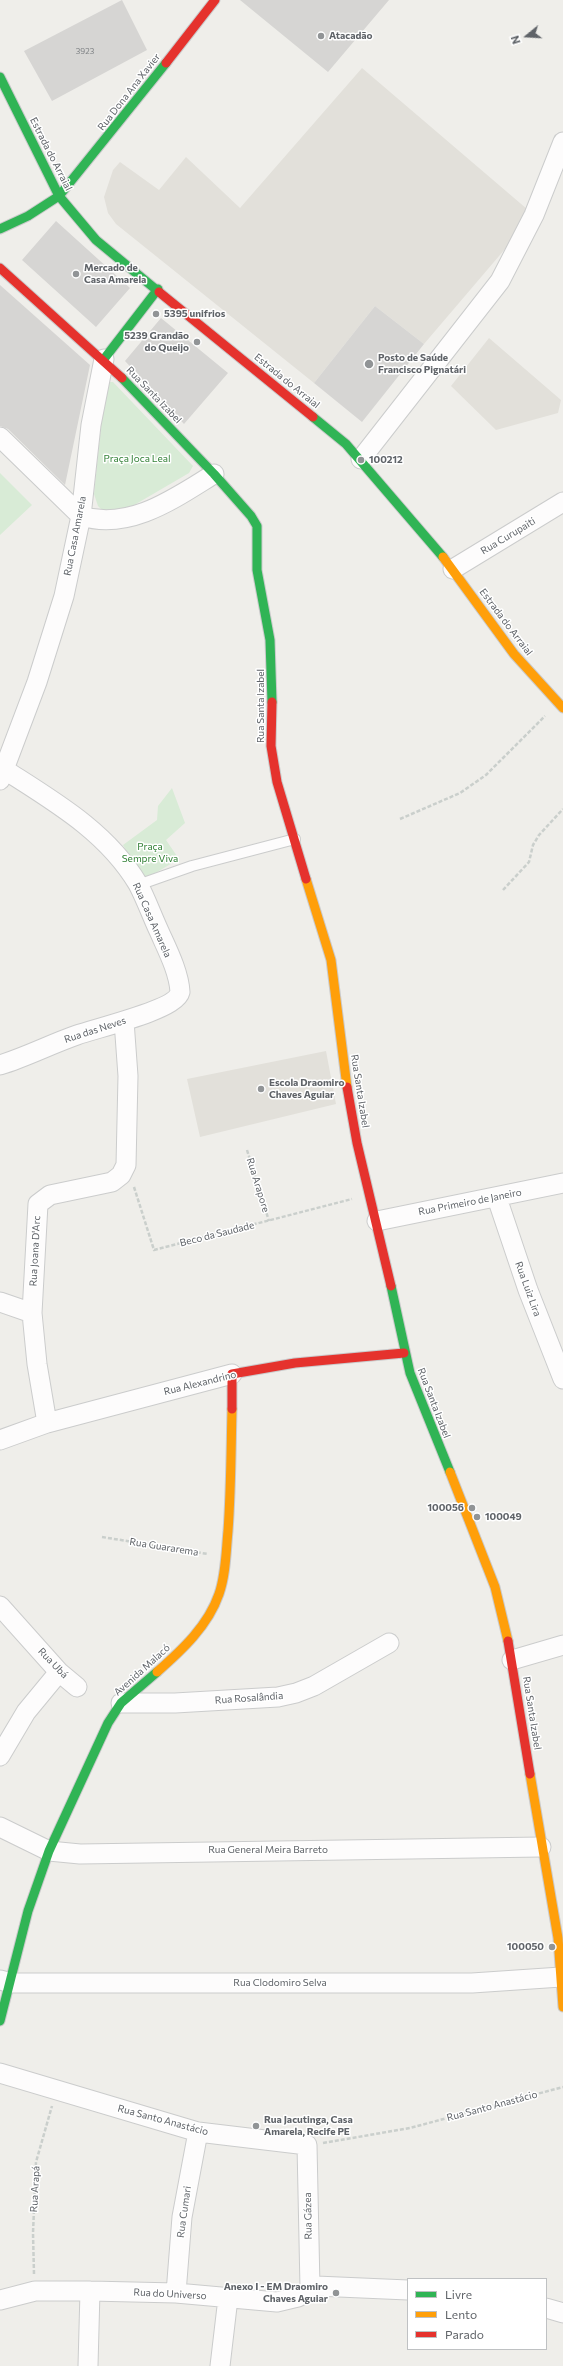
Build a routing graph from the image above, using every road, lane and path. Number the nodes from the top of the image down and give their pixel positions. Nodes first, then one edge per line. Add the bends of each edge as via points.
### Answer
1 (215, 0) edge
2 (0, 77) edge
3 (563, 142) edge
4 (59, 196) junction
5 (0, 229) edge
6 (0, 268) edge
7 (158, 289) junction
8 (104, 359) junction
9 (0, 437) edge
10 (361, 459) junction
11 (214, 474) junction
12 (563, 502) edge
13 (81, 516) junction
14 (453, 569) junction
15 (560, 705) edge
16 (3, 775) edge
17 (563, 809) edge
18 (400, 819) dead end
19 (295, 839) junction
20 (138, 885) junction
21 (503, 890) dead end
22 (180, 985) joint
23 (124, 1021) junction
24 (0, 1065) edge
25 (247, 1150) dead end
26 (126, 1162) junction
27 (563, 1183) edge
28 (370, 1195) junction
29 (497, 1198) junction
30 (269, 1221) junction
31 (376, 1221) junction
32 (0, 1302) edge
33 (32, 1313) junction
34 (404, 1353) junction
35 (232, 1374) junction
36 (563, 1379) edge
37 (47, 1423) junction
38 (0, 1440) edge
39 (102, 1537) dead end
40 (226, 1557) junction
41 (0, 1606) edge
42 (388, 1643) dead end
43 (563, 1645) edge
44 (512, 1660) junction
45 (59, 1672) junction
46 (77, 1687) dead end
47 (121, 1703) junction
48 (0, 1756) edge
49 (0, 1827) edge
50 (541, 1847) junction
51 (49, 1851) junction
52 (561, 1977) junction
53 (5, 1981) edge
54 (563, 2007) edge
55 (0, 2021) edge
56 (0, 2073) edge
57 (563, 2087) edge
58 (56, 2090) junction
59 (198, 2132) junction
60 (307, 2145) junction
61 (310, 2288) junction
62 (407, 2290) edge
63 (35, 2291) junction
64 (90, 2291) junction
65 (176, 2293) junction
66 (228, 2298) junction
67 (0, 2300) edge
68 (547, 2308) edge
69 (563, 2313) edge
70 (88, 2366) edge
71 (220, 2366) edge

1 - 4 street, Rua Dona Ana Xavier
2 - 4 street, Estrada do Arraial
3 - 10 street via 534,215 500,281
4 - 5 street, Rua Dona Ana Xavier via 28,216
4 - 7 street, Estrada do Arraial via 96,240
6 - 8 street, Rua Santa Izabel
7 - 8 street, Rua Casa Amarela
7 - 10 street, Estrada do Arraial
8 - 11 street, Rua Santa Izabel
8 - 13 street, Rua Casa Amarela via 91,425
9 - 13 street
10 - 14 street, Estrada do Arraial
11 - 13 street via 143,514 104,520
11 - 19 street, Rua Santa Izabel via 257,526 258,577 272,657 271,746 278,782
12 - 14 street, Rua Curupaiti
13 - 16 street, Rua Casa Amarela via 64,596 37,682
14 - 15 street, Estrada do Arraial via 514,654
15 - 18 path via 486,775 460,793
16 - 20 street, Rua Casa Amarela via 63,807 98,835 114,851
17 - 21 path via 539,835 533,845 529,862
19 - 20 lane via 192,866
19 - 28 street, Rua Santa Izabel via 331,960 347,1087
20 - 22 street, Rua Casa Amarela via 166,946
22 - 23 street, Rua das Neves via 179,995 172,1001
23 - 24 street, Rua das Neves via 78,1035
23 - 26 street, Rua Joana D'Arc via 128,1076
25 - 30 path, Rua Arapore
26 - 30 path, Beco da Saudade via 154,1250
26 - 33 street, Rua Joana D'Arc via 121,1175 112,1182 50,1195 38,1204
27 - 29 street, Rua Primeiro de Janeiro
28 - 30 path, Beco da Saudade
28 - 31 street, Rua Santa Izabel
29 - 31 street, Rua Primeiro de Janeiro
29 - 36 street, Rua Luiz Lira via 528,1290
31 - 34 street, Rua Santa Izabel
32 - 33 street
33 - 37 street, Rua Joana D'Arc
34 - 35 street, Rua Alexandrino via 295,1363
34 - 44 street, Rua Santa Izabel via 492,1580
35 - 37 street, Rua Alexandrino
35 - 40 street, Avenida Malacó via 231,1487
37 - 38 street, Rua Alexandrino
39 - 40 path, Rua Guararema
40 - 47 street, Avenida Malacó via 219,1594 206,1621 185,1647
41 - 45 street, Rua Ubá
42 - 47 street, Rua Rosalândia via 314,1686 296,1693 278,1697 175,1703
43 - 44 street
44 - 50 street, Rua Santa Izabel
45 - 46 street, Rua Ubá
45 - 48 street via 26,1712
47 - 51 street, Avenida Malacó via 108,1723
49 - 51 street, Rua General Meira Barreto
50 - 51 street, Rua General Meira Barreto via 80,1854
50 - 52 street, Rua Santa Izabel via 558,1938
51 - 53 street, Avenida Malacó
52 - 53 street, Rua Clodomiro Selva via 514,1982 464,1983
52 - 54 street, Rua Santa Izabel
53 - 55 street, Avenida Malacó
56 - 58 street, Rua Santo Anastácio
57 - 60 path, Rua Santo Anastácio via 410,2128
58 - 59 street, Rua Santo Anastácio
58 - 63 path, Rua Arapá via 36,2162 33,2233
59 - 60 street, Rua Santo Anastácio
59 - 65 street, Rua Cumari via 182,2217
60 - 61 street, Rua Gázea
61 - 62 street, Rua do Universo via 316,2286
61 - 66 street, Rua do Universo via 287,2301
63 - 64 street, Rua do Universo
63 - 67 street, Rua do Universo
64 - 65 street, Rua do Universo
64 - 70 street
65 - 66 street, Rua do Universo
66 - 71 street
68 - 69 street

